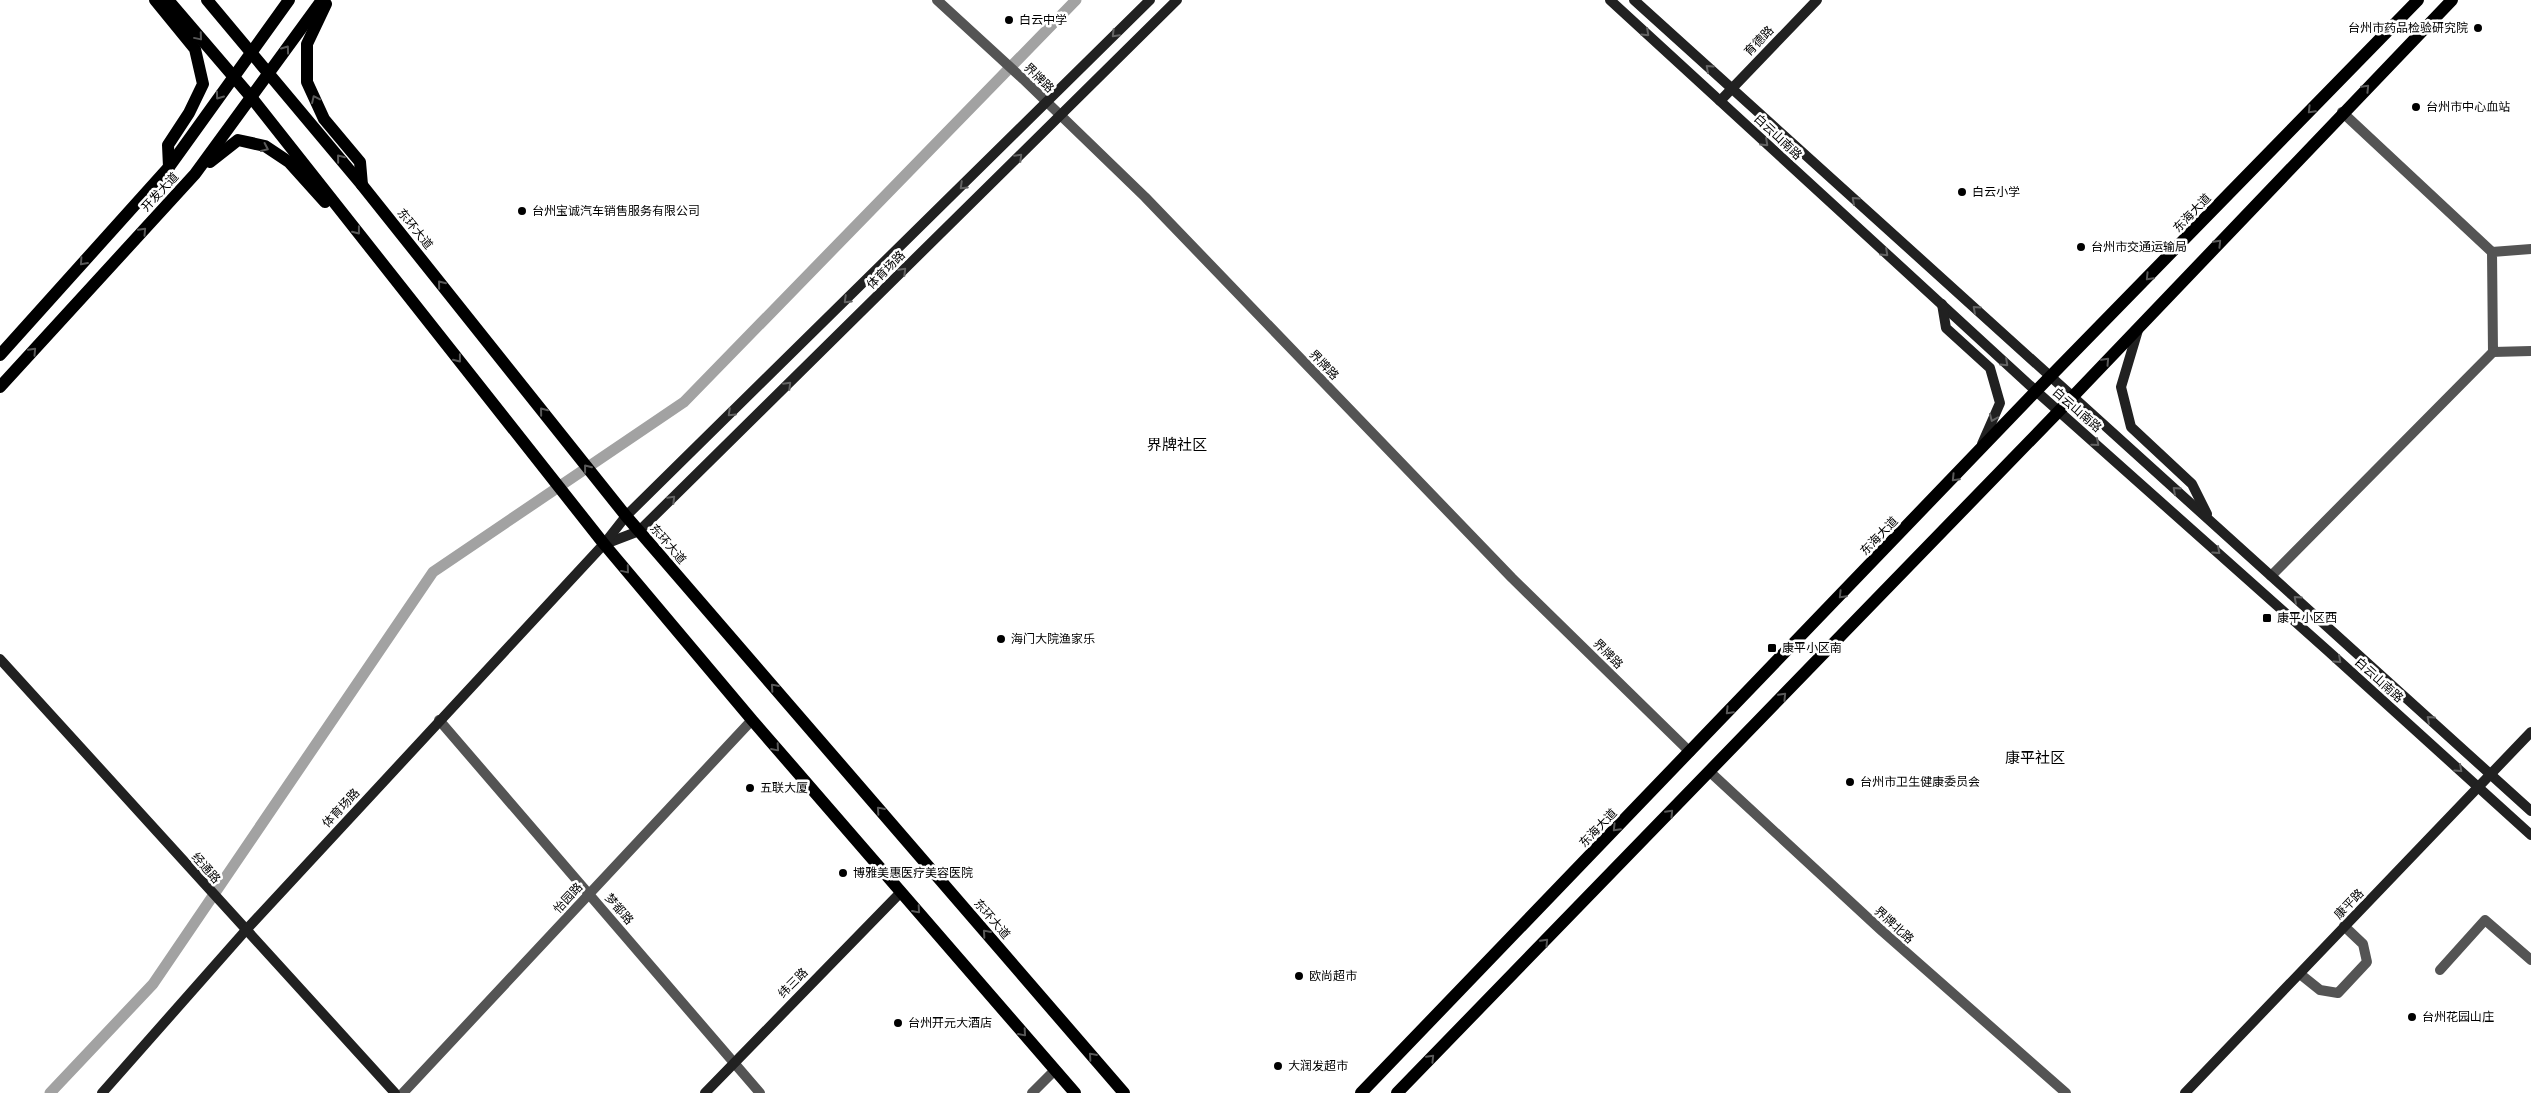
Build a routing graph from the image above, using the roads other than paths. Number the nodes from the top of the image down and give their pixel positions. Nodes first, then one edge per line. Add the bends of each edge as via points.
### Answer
1 (155, 0) edge
2 (168, 0) edge
3 (207, 0) edge
4 (288, 0) edge
5 (322, 0) edge
6 (328, 0) edge
7 (936, 0) edge
8 (1150, 0) edge
9 (1177, 0) edge
10 (1610, 0) edge
11 (1634, 0) edge
12 (1817, 0) edge
13 (2418, 0) edge
14 (2452, 0) edge
15 (252, 52) junction
16 (269, 72) junction
17 (233, 77) junction
18 (1731, 88) junction
19 (251, 97) junction
20 (1720, 101) junction
21 (1047, 103) junction
22 (2342, 112) junction
23 (1060, 116) junction
24 (169, 167) junction
25 (195, 174) junction
26 (362, 185) junction
27 (338, 207) junction
28 (2531, 249) edge
29 (2492, 252) junction
30 (1942, 304) junction
31 (2139, 325) junction
32 (2531, 351) edge
33 (2493, 352) junction
34 (0, 355) edge
35 (2051, 378) junction
36 (0, 387) edge
37 (2036, 392) junction
38 (2072, 397) junction
39 (2059, 411) junction
40 (1978, 453) junction
41 (626, 516) junction
42 (2209, 520) junction
43 (639, 531) junction
44 (604, 544) junction
45 (2272, 576) junction
46 (0, 659) edge
47 (439, 720) junction
48 (752, 720) junction
49 (2531, 732) edge
50 (1690, 752) junction
51 (1710, 772) junction
52 (2490, 774) junction
53 (2478, 787) junction
54 (2531, 811) edge
55 (2531, 835) edge
56 (901, 892) junction
57 (589, 894) junction
58 (2344, 926) junction
59 (246, 930) junction
60 (2531, 960) edge
61 (2440, 970) dead end
62 (2300, 974) junction
63 (733, 1062) junction
64 (1055, 1070) junction
65 (102, 1093) edge
66 (395, 1093) edge
67 (403, 1093) edge
68 (705, 1093) edge
69 (760, 1093) edge
70 (1032, 1093) edge
71 (1075, 1093) edge
72 (1124, 1093) edge
73 (1361, 1093) edge
74 (1397, 1093) edge
75 (2066, 1093) edge
76 (2185, 1093) edge

1 - 24 main road via 195,50 203,84 189,113 168,144
2 -> 17 main road
3 - 15 main road, 东环大道
4 - 15 main road, 开发大道
16 -> 5 main road, 开发大道
26 -> 6 main road via 360,162 324,119 307,82 307,44
7 - 21 street, 界牌路
8 -> 21 main road, 体育场路
9 - 23 main road, 体育场路
10 -> 20 main road, 白云山南路
18 -> 11 main road, 白云山南路
12 - 18 main road, 育德路
13 -> 35 main road, 东海大道
22 -> 14 main road
15 - 16 main road, 东环大道
15 - 17 main road, 开发大道
16 - 19 main road, 开发大道
26 -> 16 main road, 东环大道
17 - 19 main road
17 -> 24 main road, 开发大道
18 - 20 main road, 育德路
35 -> 18 main road, 白云山南路
19 - 25 main road, 开发大道
19 - 27 main road
20 -> 30 main road, 白云山南路
21 - 23 street, 界牌路
21 -> 41 main road, 体育场路
22 - 29 street
31 -> 22 main road
43 -> 23 main road, 体育场路
23 - 50 street, 界牌路 via 1152,205 1512,578
24 -> 34 main road, 开发大道
25 -> 27 main road via 238,140 265,146 289,162 328,206
36 -> 25 main road, 开发大道
41 -> 26 main road, 东环大道
27 -> 44 main road
28 - 29 street
29 - 33 street
30 -> 37 main road, 白云山南路
30 -> 40 main road via 1946,328 1990,368 2000,403
38 -> 31 main road
31 - 42 main road via 2121,387 2131,427 2192,484
32 - 33 street
33 - 45 street
35 - 37 main road, 东海大道
35 - 38 main road, 白云山南路
37 - 39 main road, 白云山南路
37 - 40 main road, 东海大道
38 - 39 main road
42 -> 38 main road, 白云山南路
51 -> 39 main road
39 -> 53 main road, 白云山南路
40 -> 50 main road, 东海大道
41 - 43 main road, 东环大道
41 - 44 main road, 体育场路
42 - 45 main road, 白云山南路
43 - 44 main road, 体育场路
72 -> 43 main road, 东环大道
44 - 47 main road, 体育场路
44 -> 48 main road
52 -> 45 main road, 白云山南路
46 - 59 main road, 经通路
47 - 57 street, 梦都路
47 - 59 main road, 体育场路
48 -> 56 main road
48 - 57 street, 怡园路
49 - 52 main road, 康平路
50 -> 73 main road, 东海大道
74 -> 51 main road
51 - 75 street, 界牌北路 via 1882,932
52 - 53 main road, 康平路
52 - 54 main road, 白云山南路
53 - 55 main road, 白云山南路
53 - 58 main road, 康平路
56 - 63 main road, 纬三路
56 -> 64 main road
57 - 63 street, 梦都路
57 - 67 street, 怡园路
58 - 62 main road, 康平路
58 - 62 street via 2363,944 2367,962 2338,993 2320,990
59 - 65 main road, 体育场路
59 - 66 main road, 经通路
60 - 61 street via 2485,920
62 - 76 main road, 康平路
63 - 68 main road, 纬三路
63 - 69 street, 梦都路
64 - 70 street
64 - 71 main road

